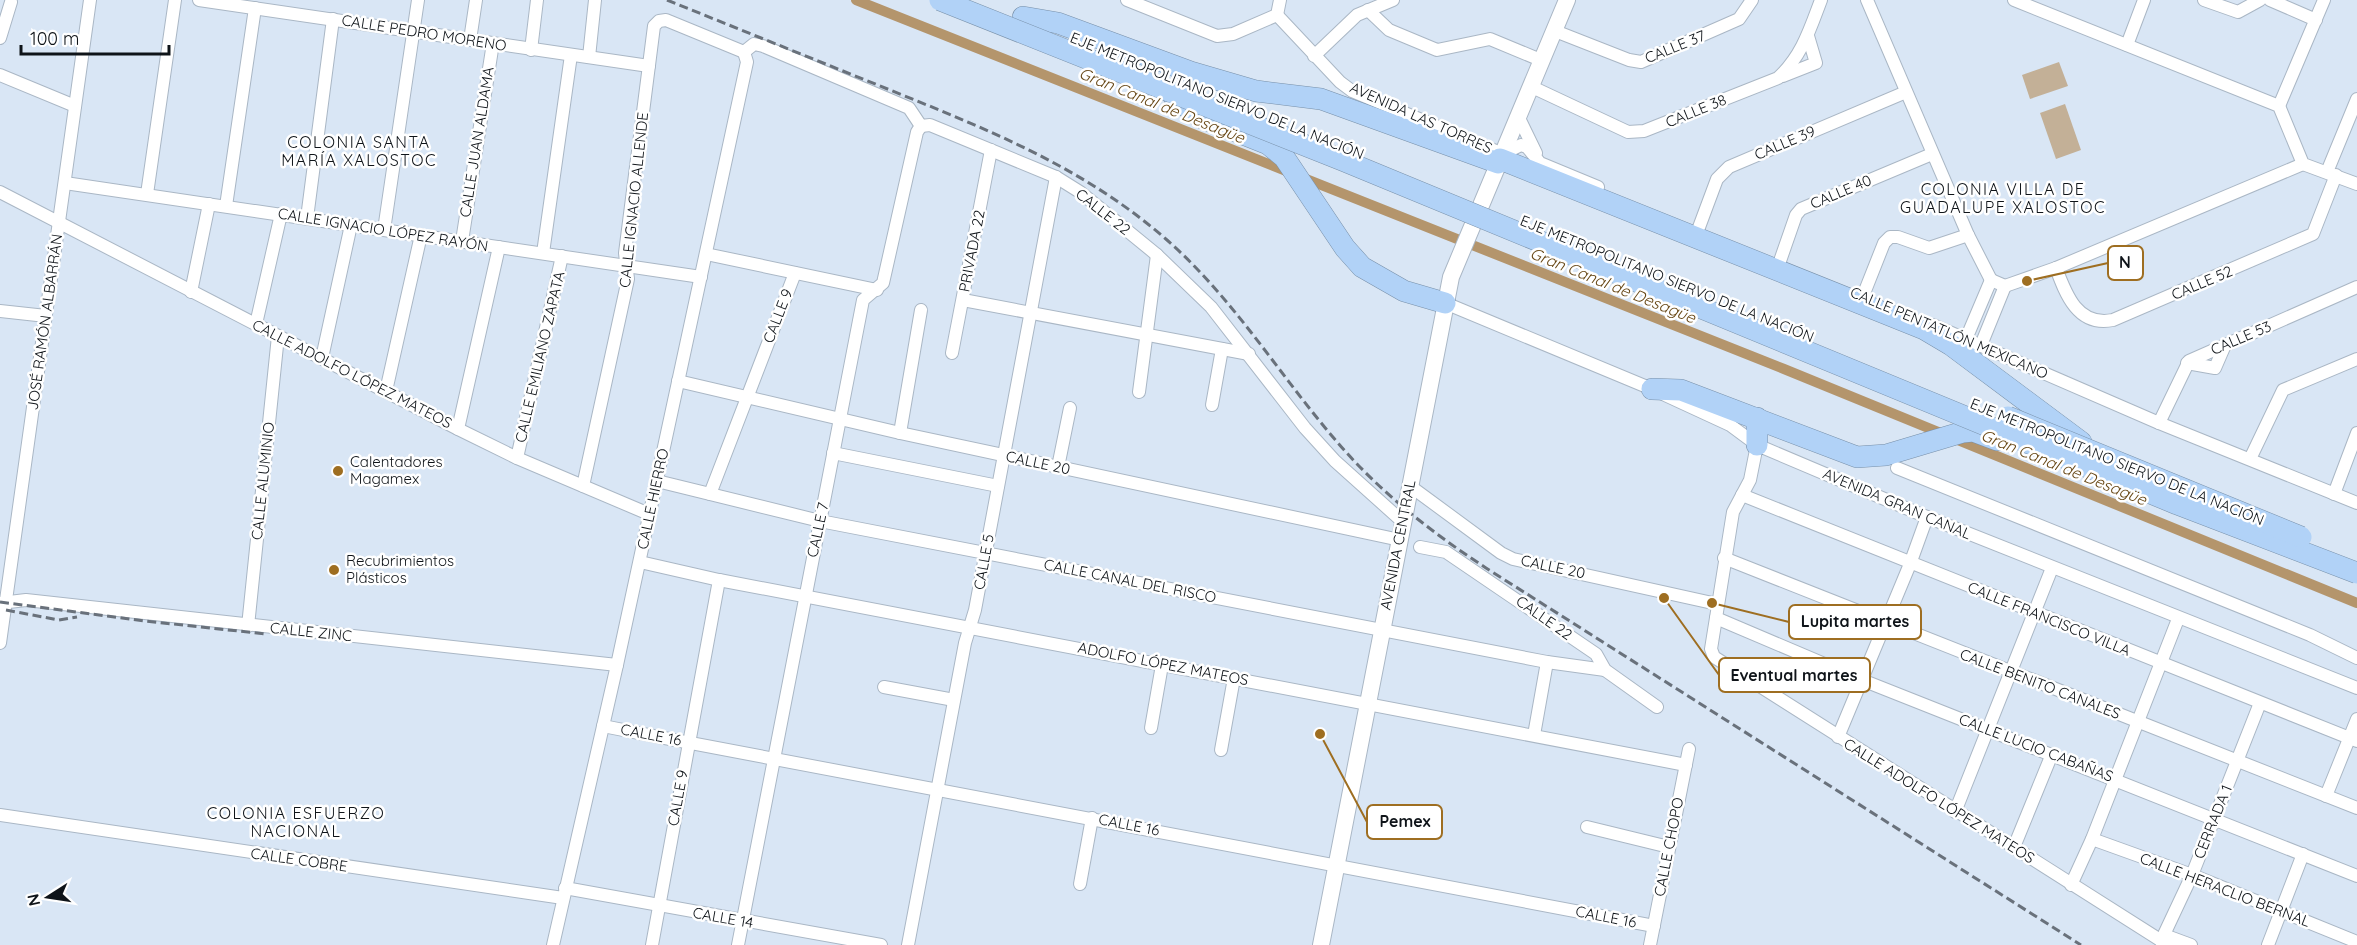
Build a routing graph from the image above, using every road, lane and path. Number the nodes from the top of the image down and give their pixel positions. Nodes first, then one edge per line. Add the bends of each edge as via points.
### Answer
1 (90, 0) edge
2 (176, 0) edge
3 (199, 0) edge
4 (418, 0) edge
5 (476, 0) edge
6 (537, 0) edge
7 (596, 0) edge
8 (940, 0) edge
9 (977, 0) edge
10 (1127, 0) edge
11 (1280, 0) edge
12 (1393, 0) edge
13 (1567, 0) edge
14 (1752, 0) edge
15 (1821, 0) edge
16 (1867, 0) edge
17 (2014, 0) edge
18 (2144, 0) edge
19 (2204, 0) edge
20 (2260, 0) edge
21 (2270, 0) edge
22 (2325, 0) edge
23 (215, 1) edge
24 (11, 2) dead end
25 (255, 8) junction
26 (1368, 10) junction
27 (1277, 15) junction
28 (1023, 17) junction
29 (333, 19) junction
30 (2316, 20) junction
31 (413, 31) junction
32 (1555, 31) junction
33 (1808, 36) junction
34 (0, 39) edge
35 (470, 40) junction
36 (493, 43) junction
37 (2127, 45) junction
38 (531, 50) junction
39 (744, 52) junction
40 (571, 55) junction
41 (1314, 56) junction
42 (589, 57) junction
43 (1543, 61) junction
44 (649, 66) junction
45 (0, 75) edge
46 (1778, 78) junction
47 (1532, 87) junction
48 (1164, 89) junction
49 (1906, 92) junction
50 (2357, 99) edge
51 (75, 106) junction
52 (2279, 106) junction
53 (1519, 118) junction
54 (921, 126) junction
55 (991, 150) junction
56 (1932, 154) junction
57 (1500, 158) junction
58 (1540, 163) junction
59 (2303, 164) junction
60 (2332, 174) junction
61 (1056, 177) junction
62 (65, 183) junction
63 (2357, 184) edge
64 (0, 192) edge
65 (147, 194) junction
66 (209, 204) junction
67 (226, 206) junction
68 (281, 214) junction
69 (307, 218) junction
70 (59, 224) junction
71 (351, 225) junction
72 (384, 230) junction
73 (1698, 230) junction
74 (421, 235) junction
75 (1968, 235) junction
76 (462, 241) junction
77 (499, 247) junction
78 (543, 253) junction
79 (706, 254) junction
80 (1156, 255) junction
81 (562, 256) junction
82 (1780, 261) junction
83 (626, 265) junction
84 (2056, 267) junction
85 (795, 273) junction
86 (701, 277) junction
87 (1991, 280) junction
88 (2005, 286) junction
89 (2357, 287) edge
90 (877, 290) junction
91 (191, 291) junction
92 (1863, 296) junction
93 (963, 300) junction
94 (1444, 303) junction
95 (921, 310) dead end
96 (0, 311) edge
97 (1031, 313) junction
98 (46, 316) junction
99 (256, 324) junction
100 (278, 336) junction
101 (1147, 336) junction
102 (1966, 339) junction
103 (1981, 345) junction
104 (2226, 345) junction
105 (1222, 349) junction
106 (952, 352) dead end
107 (1249, 354) junction
108 (322, 358) junction
109 (2357, 359) edge
110 (2187, 363) junction
111 (678, 381) junction
112 (1652, 389) junction
113 (386, 391) junction
114 (1139, 392) dead end
115 (748, 398) junction
116 (1212, 405) dead end
117 (1070, 408) dead end
118 (1757, 418) junction
119 (840, 419) junction
120 (2159, 423) junction
121 (458, 429) junction
122 (900, 433) junction
123 (2357, 433) edge
124 (1757, 445) junction
125 (833, 453) junction
126 (2096, 453) junction
127 (1004, 455) junction
128 (517, 458) junction
129 (2250, 459) junction
130 (1058, 467) junction
131 (1897, 468) dead end
132 (657, 482) junction
133 (2135, 485) junction
134 (583, 486) junction
135 (998, 486) junction
136 (1410, 486) junction
137 (710, 494) junction
138 (2334, 494) junction
139 (1742, 495) junction
140 (2357, 503) edge
141 (649, 514) junction
142 (1927, 517) junction
143 (820, 521) junction
144 (1403, 522) junction
145 (1400, 540) junction
146 (1420, 547) dead end
147 (986, 554) junction
148 (1724, 558) junction
149 (2357, 559) edge
150 (640, 562) junction
151 (1910, 564) junction
152 (2052, 568) junction
153 (2357, 573) edge
154 (719, 580) junction
155 (804, 596) junction
156 (3, 603) edge
157 (1717, 604) junction
158 (2034, 613) junction
159 (1716, 618) junction
160 (2178, 619) junction
161 (1885, 622) junction
162 (248, 626) junction
163 (971, 626) junction
164 (1381, 629) junction
165 (0, 643) edge
166 (2357, 658) edge
167 (1547, 662) junction
168 (2162, 664) junction
169 (617, 665) junction
170 (1162, 665) junction
171 (1605, 670) junction
172 (2011, 672) junction
173 (1234, 678) junction
174 (1862, 680) junction
175 (884, 687) dead end
176 (2357, 688) edge
177 (954, 700) junction
178 (2260, 702) junction
179 (1367, 704) junction
180 (1657, 707) dead end
181 (2357, 719) edge
182 (2138, 722) junction
183 (603, 726) junction
184 (1151, 728) dead end
185 (1988, 729) junction
186 (1534, 735) junction
187 (1838, 736) junction
188 (2353, 740) edge
189 (688, 742) junction
190 (1689, 749) dead end
191 (1221, 750) dead end
192 (2052, 754) junction
193 (775, 761) junction
194 (2238, 761) junction
195 (1686, 765) junction
196 (2116, 779) junction
197 (938, 789) junction
198 (2326, 796) junction
199 (2357, 808) edge
200 (1955, 812) junction
201 (0, 815) edge
202 (1092, 818) junction
203 (2213, 818) junction
204 (1587, 826) dead end
205 (2092, 840) junction
206 (1669, 847) junction
207 (2014, 847) junction
208 (2303, 854) junction
209 (1336, 866) junction
210 (2192, 875) junction
211 (2357, 876) edge
212 (1080, 884) dead end
213 (2071, 885) junction
214 (564, 893) junction
215 (659, 906) junction
216 (2282, 912) junction
217 (742, 922) junction
218 (1654, 926) junction
219 (2165, 940) edge
220 (2357, 942) edge
221 (1653, 943) edge
222 (553, 945) edge
223 (652, 945) edge
224 (738, 945) edge
225 (881, 945) edge
226 (908, 945) edge
227 (1321, 945) edge
228 (2191, 945) edge
229 (2268, 945) edge

1 - 51 street, JOSÉ RAMÓN ALBARRÁN
2 - 65 street
3 - 23 street, CALLE PEDRO MORENO
4 - 31 street
5 - 35 street
6 - 38 street
7 - 42 street
8 - 48 highway, EJE METROPOLITANO SIERVO DE LA NACIÓN, bridge
9 - 28 highway, EJE METROPOLITANO SIERVO DE LA NACIÓN
10 - 27 street via 1217,36 1233,34
11 - 27 street
12 - 26 street
13 - 32 street, AVENIDA CENTRAL
14 - 32 street, CALLE 37 via 1740,19 1641,62
15 - 33 street, CALLE 38
16 - 49 street
17 - 37 street
18 - 37 street
19 - 20 street via 2238,12
21 - 30 street
22 - 30 street
23 - 25 street, CALLE PEDRO MORENO
24 - 34 street
25 - 29 street, CALLE PEDRO MORENO
25 - 67 street
26 - 41 street via 1347,23
26 - 43 street via 1389,30 1437,50 1490,39
27 - 41 street, AVENIDA LAS TORRES
28 - 57 highway via 1058,23 1191,72 1256,91 1321,99
28 - 126 highway, EJE METROPOLITANO SIERVO DE LA NACIÓN, bridge
29 - 31 street, CALLE PEDRO MORENO
29 - 69 street
30 - 52 street
31 - 35 street, CALLE PEDRO MORENO
31 - 72 street
32 - 43 street, AVENIDA CENTRAL
33 - 46 street, CALLE 38 via 1796,59
33 - 46 street via 1815,64
35 - 36 street, CALLE PEDRO MORENO
36 - 38 street, CALLE PEDRO MORENO
36 - 76 street, CALLE JUAN ALDAMA
37 - 52 street
38 - 40 street, CALLE PEDRO MORENO
39 - 44 street, CALLE IGNACIO ALLENDE via 666,20 658,21
39 - 54 street via 754,44 763,46 909,108
39 - 79 street, CALLE HIERRO via 747,62
40 - 42 street, CALLE PEDRO MORENO
40 - 78 street
41 - 57 street, AVENIDA LAS TORRES via 1352,91
42 - 44 street, CALLE PEDRO MORENO
43 - 47 street, AVENIDA CENTRAL
44 - 83 street, CALLE IGNACIO ALLENDE
45 - 51 street
46 - 47 street, CALLE 38 via 1650,130 1633,133
47 - 53 street, AVENIDA CENTRAL
48 - 94 highway, bridge via 1200,117 1268,144 1284,157 1362,267 1404,291
48 - 133 highway, EJE METROPOLITANO SIERVO DE LA NACIÓN, bridge
49 - 56 street
49 - 73 street, CALLE 39 via 1729,168 1718,179
50 - 60 street, CALLE 52
51 - 62 street, JOSÉ RAMÓN ALBARRÁN
52 - 59 street
53 - 57 street, AVENIDA CENTRAL
53 - 58 street
54 - 55 street, CALLE 22 via 930,125
54 - 90 street, CALLE 7 via 883,282
55 - 61 street, CALLE 22
55 - 93 street, PRIVADA 22
56 - 75 street
56 - 82 street, CALLE 40 via 1802,209 1796,215
57 - 58 street, CALLE PENTATLÓN MEXICANO via 1521,146 1527,147
57 - 94 street, AVENIDA CENTRAL via 1458,258
57 - 126 highway, bridge via 1924,329
58 - 73 street, CALLE PENTATLÓN MEXICANO
59 - 60 street
59 - 84 street
60 - 63 street
60 - 84 street, CALLE 52 via 2313,234 2113,320 2094,320 2072,306
61 - 80 street, CALLE 22
61 - 97 street, CALLE 5
62 - 65 street, CALLE IGNACIO LÓPEZ RAYÓN
62 - 70 street, JOSÉ RAMÓN ALBARRÁN
64 - 70 street, CALLE ADOLFO LÓPEZ MATEOS
65 - 66 street, CALLE IGNACIO LÓPEZ RAYÓN
66 - 67 street, CALLE IGNACIO LÓPEZ RAYÓN
66 - 91 street
67 - 68 street, CALLE IGNACIO LÓPEZ RAYÓN
68 - 69 street, CALLE IGNACIO LÓPEZ RAYÓN
68 - 99 street
69 - 71 street, CALLE IGNACIO LÓPEZ RAYÓN
70 - 91 street, CALLE ADOLFO LÓPEZ MATEOS
70 - 98 street, JOSÉ RAMÓN ALBARRÁN
71 - 72 street, CALLE IGNACIO LÓPEZ RAYÓN
71 - 108 street
72 - 74 street, CALLE IGNACIO LÓPEZ RAYÓN
73 - 82 street, CALLE PENTATLÓN MEXICANO
74 - 76 street, CALLE IGNACIO LÓPEZ RAYÓN
74 - 113 street
75 - 87 street
75 - 92 street via 1929,248 1890,237
76 - 77 street, CALLE IGNACIO LÓPEZ RAYÓN
77 - 78 street, CALLE IGNACIO LÓPEZ RAYÓN
77 - 121 street
78 - 81 street, CALLE IGNACIO LÓPEZ RAYÓN
79 - 85 street
79 - 86 street, CALLE HIERRO
80 - 101 street
80 - 107 street, CALLE 22 via 1211,307
81 - 83 street, CALLE IGNACIO LÓPEZ RAYÓN
81 - 128 street, CALLE EMILIANO ZAPATA
82 - 92 street, CALLE PENTATLÓN MEXICANO
83 - 86 street, CALLE IGNACIO LÓPEZ RAYÓN
83 - 134 street, CALLE IGNACIO ALLENDE via 628,279
84 - 88 street
85 - 90 street
85 - 115 street, CALLE 9
86 - 111 street, CALLE HIERRO
87 - 88 street
87 - 102 street
88 - 103 street
89 - 104 street, CALLE 53
90 - 119 street, CALLE 7 via 863,300
91 - 99 street, CALLE ADOLFO LÓPEZ MATEOS
92 - 102 street, CALLE PENTATLÓN MEXICANO
93 - 97 street
93 - 106 street, PRIVADA 22
94 - 112 street, AVENIDA GRAN CANAL
94 - 136 street, AVENIDA CENTRAL
95 - 122 street
96 - 98 street
97 - 101 street
97 - 127 street, CALLE 5
98 - 156 street, JOSÉ RAMÓN ALBARRÁN
99 - 100 street, CALLE ADOLFO LÓPEZ MATEOS
100 - 108 street, CALLE ADOLFO LÓPEZ MATEOS
100 - 162 street, CALLE ALUMINIO
101 - 105 street
101 - 114 street
102 - 103 street, CALLE PENTATLÓN MEXICANO
103 - 120 street, CALLE PENTATLÓN MEXICANO
104 - 110 street, CALLE 53
104 - 110 street via 2214,369
105 - 107 street
105 - 116 street
107 - 144 street, CALLE 22 via 1335,461
108 - 113 street, CALLE ADOLFO LÓPEZ MATEOS
109 - 129 street via 2283,390
110 - 120 street
111 - 115 street, CALLE 20
111 - 132 street, CALLE HIERRO
112 - 118 highway via 1681,390
112 - 124 street, AVENIDA GRAN CANAL via 1731,426
113 - 121 street, CALLE ADOLFO LÓPEZ MATEOS
115 - 119 street, CALLE 20
115 - 137 street, CALLE 9
117 - 130 street
118 - 124 highway
118 - 133 highway, bridge via 1857,457 1886,456 1940,437 1973,431 2068,468
119 - 122 street, CALLE 20
119 - 125 street, CALLE 7
120 - 129 street, CALLE PENTATLÓN MEXICANO
121 - 128 street, CALLE ADOLFO LÓPEZ MATEOS
122 - 127 street, CALLE 20
123 - 138 street
124 - 139 street via 1750,480
124 - 142 street, AVENIDA GRAN CANAL
125 - 135 street
125 - 143 street, CALLE 7
126 - 149 highway, EJE METROPOLITANO SIERVO DE LA NACIÓN, bridge
127 - 130 street, CALLE 20
127 - 135 street, CALLE 5
128 - 134 street, CALLE ADOLFO LÓPEZ MATEOS
129 - 138 street, CALLE PENTATLÓN MEXICANO
130 - 145 street, CALLE 20
131 - 166 street via 2310,635
132 - 137 street, CALLE CANAL DEL RISCO
132 - 141 street, CALLE HIERRO
133 - 153 highway, EJE METROPOLITANO SIERVO DE LA NACIÓN, bridge
134 - 141 street, CALLE ADOLFO LÓPEZ MATEOS
135 - 147 street, CALLE 5
136 - 144 street, AVENIDA CENTRAL
136 - 157 street, CALLE 20 via 1513,559
137 - 143 street, CALLE CANAL DEL RISCO
138 - 140 street, CALLE PENTATLÓN MEXICANO
139 - 148 street via 1733,512
139 - 151 street, CALLE FRANCISCO VILLA
141 - 150 street, CALLE HIERRO
142 - 151 street
142 - 152 street, AVENIDA GRAN CANAL
143 - 147 street, CALLE CANAL DEL RISCO
143 - 155 street, CALLE 7
144 - 145 street, AVENIDA CENTRAL
145 - 164 street, AVENIDA CENTRAL
146 - 171 street, CALLE 22 via 1446,552 1475,570 1596,654
147 - 163 street, CALLE 5
147 - 164 street, CALLE CANAL DEL RISCO
148 - 157 street
148 - 161 street, CALLE BENITO CANALES
150 - 154 street, ADOLFO LÓPEZ MATEOS
150 - 169 street, CALLE HIERRO
151 - 158 street, CALLE FRANCISCO VILLA
151 - 161 street
152 - 158 street
152 - 160 street, AVENIDA GRAN CANAL
154 - 155 street, ADOLFO LÓPEZ MATEOS
154 - 189 street, CALLE 9
155 - 163 street, ADOLFO LÓPEZ MATEOS
155 - 193 street, CALLE 7
156 - 162 street, CALLE ZINC via 26,600
156 - 165 street, JOSÉ RAMÓN ALBARRÁN
157 - 159 street
158 - 168 street, CALLE FRANCISCO VILLA
158 - 172 street
159 - 174 street, CALLE LUCIO CABAÑAS
159 - 187 street, CALLE ADOLFO LÓPEZ MATEOS via 1712,655
160 - 168 street
160 - 176 street, AVENIDA GRAN CANAL
161 - 172 street, CALLE BENITO CANALES
161 - 174 street
162 - 169 street, CALLE ZINC
163 - 170 street, ADOLFO LÓPEZ MATEOS
163 - 177 street, CALLE 5
164 - 167 street, CALLE CANAL DEL RISCO
164 - 179 street, AVENIDA CENTRAL
167 - 171 street, CALLE CANAL DEL RISCO
167 - 186 street
168 - 178 street, CALLE FRANCISCO VILLA
168 - 182 street
169 - 183 street, CALLE HIERRO
170 - 173 street, ADOLFO LÓPEZ MATEOS
170 - 184 street
171 - 180 street, CALLE 22
172 - 182 street, CALLE BENITO CANALES
172 - 185 street
173 - 179 street, ADOLFO LÓPEZ MATEOS
173 - 191 street
174 - 185 street, CALLE LUCIO CABAÑAS
174 - 187 street
175 - 177 street
177 - 197 street, CALLE 5
178 - 188 street, CALLE FRANCISCO VILLA
178 - 194 street, CERRADA 1
179 - 186 street, ADOLFO LÓPEZ MATEOS
179 - 209 street, AVENIDA CENTRAL
181 - 188 street
182 - 194 street, CALLE BENITO CANALES
182 - 196 street
183 - 189 street, CALLE 16
183 - 214 street, CALLE HIERRO
185 - 192 street, CALLE LUCIO CABAÑAS
185 - 200 street
186 - 195 street, ADOLFO LÓPEZ MATEOS
187 - 200 street, CALLE ADOLFO LÓPEZ MATEOS
188 - 198 street
189 - 193 street, CALLE 16
189 - 215 street, CALLE 9
190 - 195 street, CALLE CHOPO
192 - 196 street, CALLE LUCIO CABAÑAS
192 - 207 street
193 - 197 street, CALLE 16
193 - 217 street, CALLE 7
194 - 198 street, CALLE BENITO CANALES
194 - 203 street, CERRADA 1
195 - 206 street, CALLE CHOPO
196 - 203 street, CALLE LUCIO CABAÑAS
196 - 205 street
197 - 202 street, CALLE 16
197 - 226 street, CALLE 5
198 - 199 street, CALLE BENITO CANALES
200 - 207 street, CALLE ADOLFO LÓPEZ MATEOS
201 - 214 street, CALLE COBRE
202 - 209 street, CALLE 16
202 - 212 street
203 - 208 street, CALLE LUCIO CABAÑAS
203 - 210 street, CERRADA 1
204 - 206 street
205 - 210 street, CALLE HERACLIO BERNAL
205 - 213 street
206 - 218 street, CALLE CHOPO
207 - 213 street, CALLE ADOLFO LÓPEZ MATEOS
208 - 211 street, CALLE LUCIO CABAÑAS
208 - 216 street
209 - 218 street, CALLE 16
209 - 227 street, AVENIDA CENTRAL
210 - 216 street, CALLE HERACLIO BERNAL
210 - 219 street, CERRADA 1
213 - 219 street, CALLE ADOLFO LÓPEZ MATEOS
214 - 215 street, CALLE 14
214 - 222 street, CALLE HIERRO
215 - 217 street, CALLE 14
215 - 223 street, CALLE 9
216 - 220 street, CALLE HERACLIO BERNAL
216 - 229 street
217 - 224 street, CALLE 7
217 - 225 street, CALLE 14
218 - 221 street, CALLE CHOPO
219 - 228 street, CALLE ADOLFO LÓPEZ MATEOS

